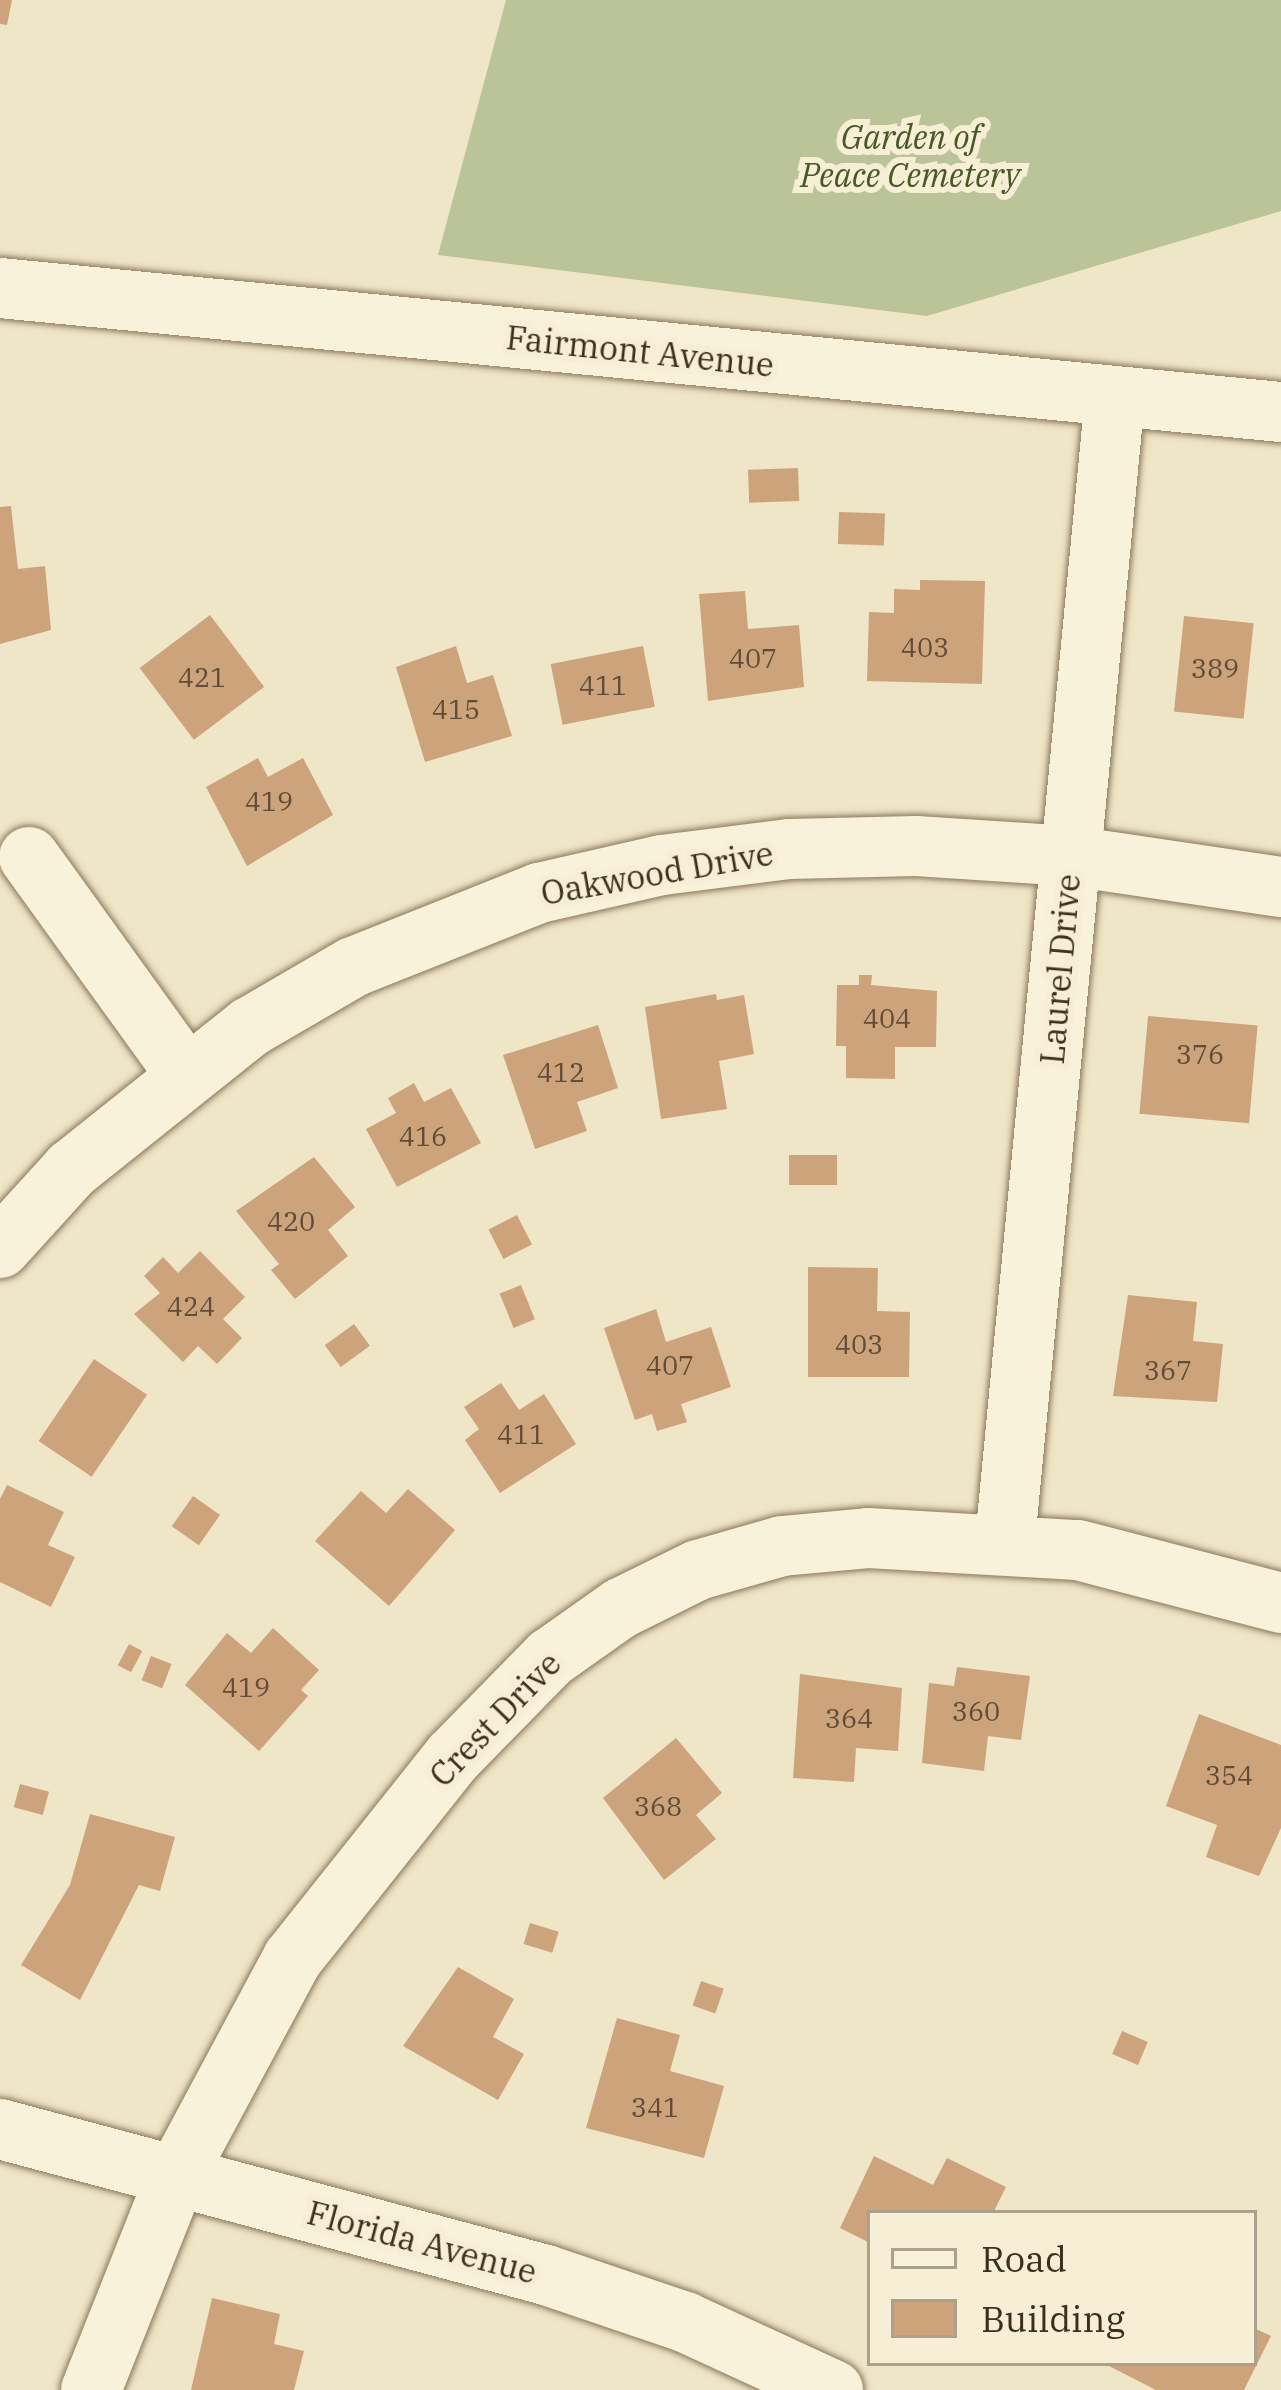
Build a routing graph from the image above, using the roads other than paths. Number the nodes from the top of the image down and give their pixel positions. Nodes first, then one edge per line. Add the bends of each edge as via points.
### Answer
1 (0, 288) edge
2 (1115, 397) junction
3 (1281, 412) edge
4 (1071, 856) junction
5 (28, 857) dead end
6 (1281, 887) edge
7 (185, 1073) junction
8 (0, 1248) edge
9 (1005, 1541) junction
10 (1281, 1604) edge
11 (0, 2129) edge
12 (176, 2176) junction
13 (91, 2390) edge
14 (832, 2390) edge

1 - 2 street, Fairmont Avenue
2 - 3 street, Fairmont Avenue
2 - 4 street, Laurel Drive
4 - 6 street, Oakwood Drive
4 - 7 street, Oakwood Drive via 916,846 789,849 662,865 539,893 353,967
4 - 9 street, Laurel Drive
5 - 7 street
7 - 8 street, Oakwood Drive via 71,1169
9 - 10 street, Crest Drive via 1220,1581
9 - 12 street, Crest Drive via 868,1538 782,1546 698,1570 621,1608 550,1658 438,1775 293,1958
11 - 12 street, Florida Avenue
12 - 13 street, Crest Drive
12 - 14 street, Florida Avenue via 546,2275 685,2322

